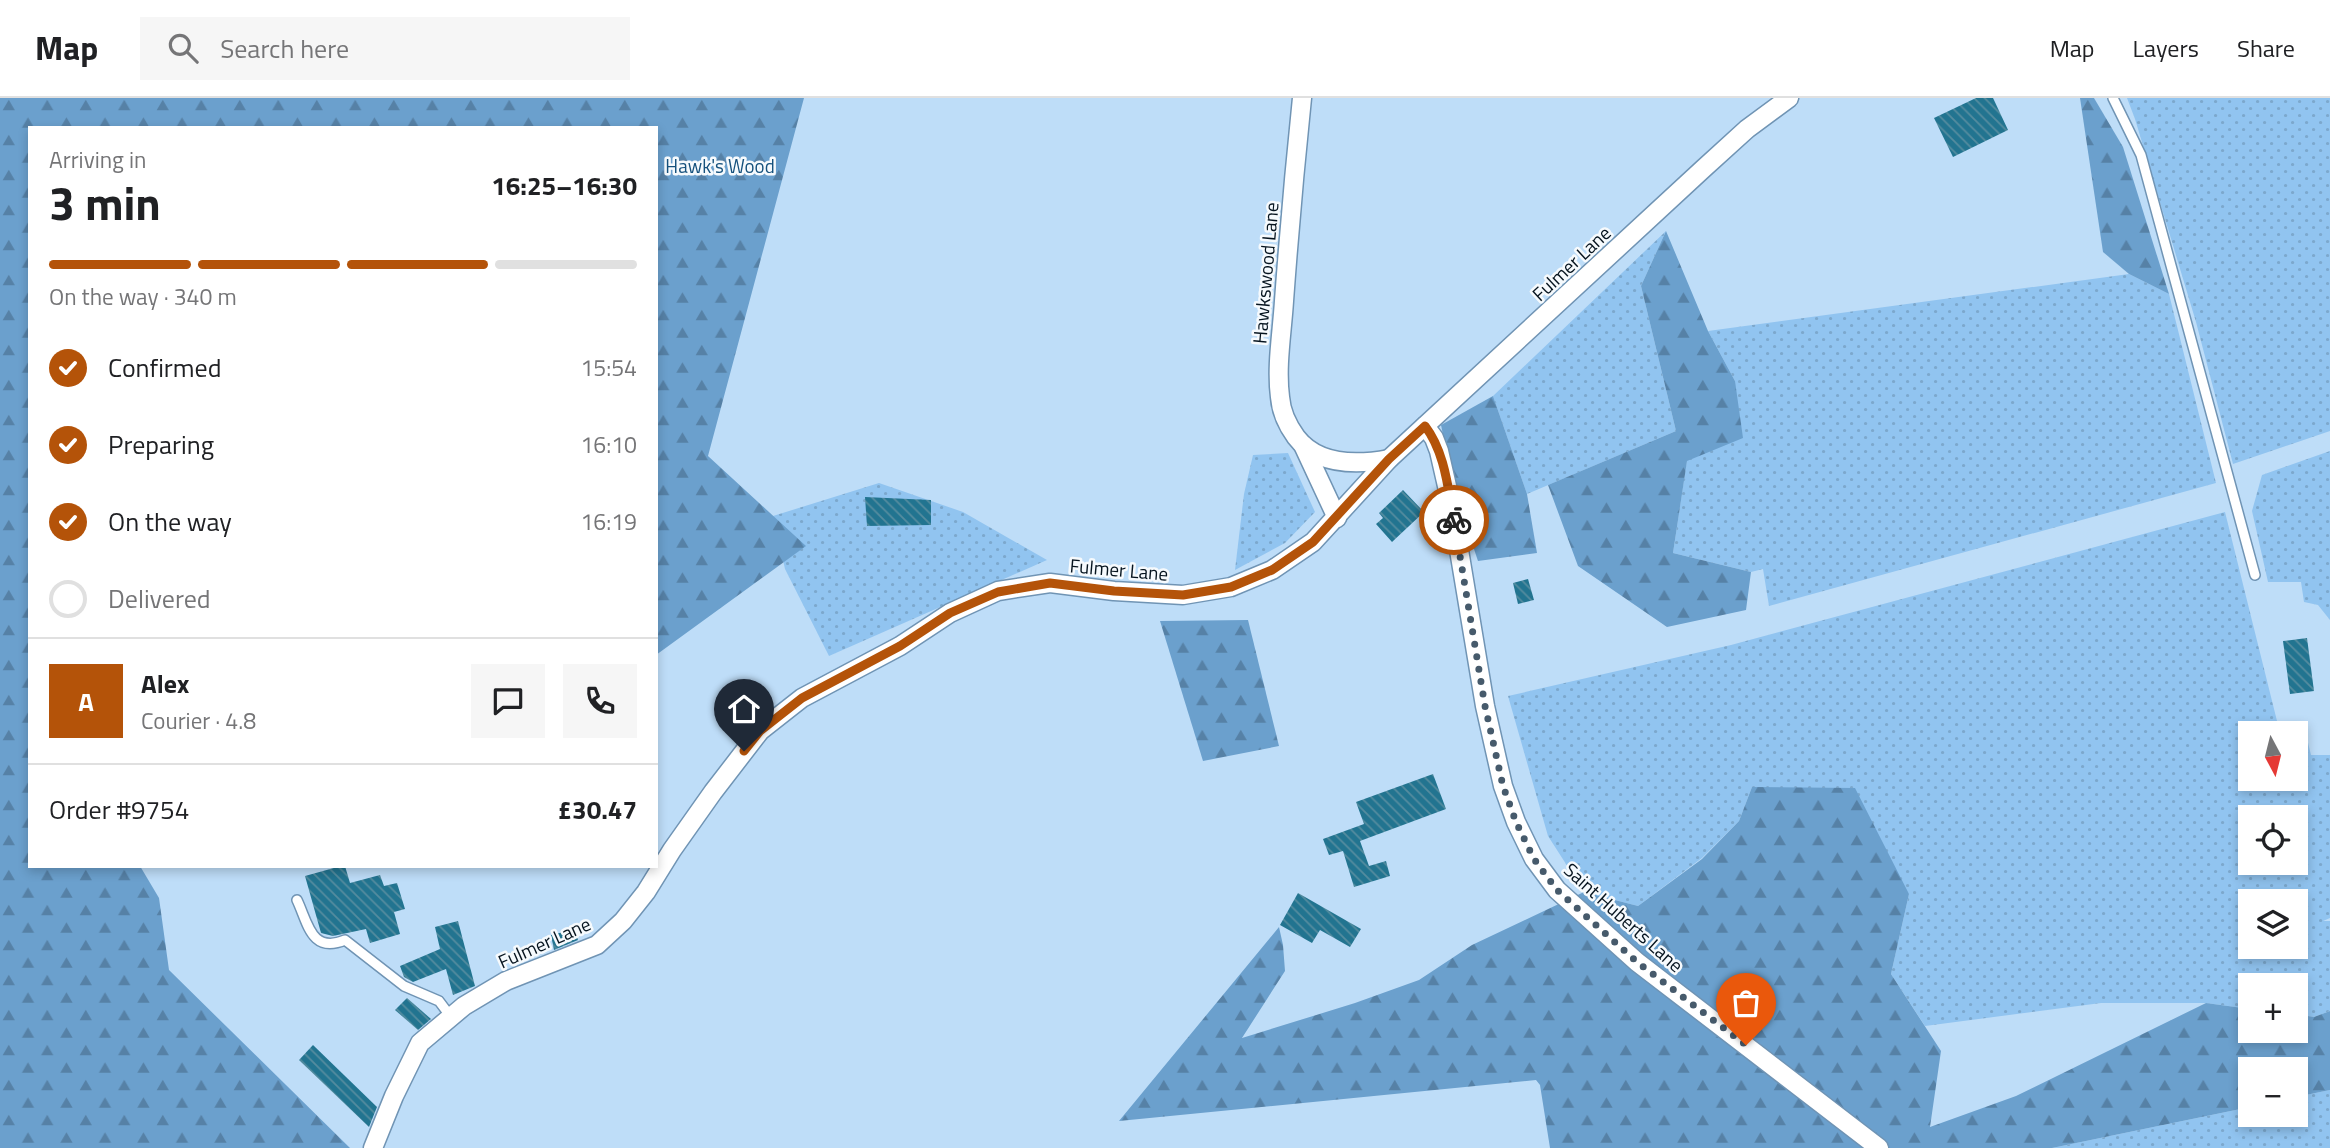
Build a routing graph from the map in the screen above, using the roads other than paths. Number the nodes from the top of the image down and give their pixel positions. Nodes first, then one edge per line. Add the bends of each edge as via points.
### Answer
1 (1302, 98) edge
2 (1789, 98) edge
3 (2113, 98) edge
4 (1425, 426) junction
5 (1303, 445) junction
6 (1389, 459) junction
7 (1337, 518) junction
8 (2255, 575) dead end
9 (297, 900) dead end
10 (451, 1017) junction
11 (1875, 1147) edge
12 (373, 1148) edge

1 - 5 street, Hawkswood Lane via 1279,361 1282,407
2 - 4 street, Fulmer Lane via 1703,169
3 - 8 lane via 2141,155
4 - 6 street, Fulmer Lane
4 - 11 street, Saint Huberts Lane via 1434,438 1444,474 1503,786 1534,859 1557,890 1637,962
5 - 6 street via 1337,462
5 - 7 street, Hawkswood Lane
6 - 7 street, Fulmer Lane
7 - 10 street, Fulmer Lane via 1313,542 1272,570 1231,587 1183,595 1050,583 998,592 950,613 900,646 802,698 760,731 646,892 597,945 506,981
9 - 10 lane via 307,928 318,940 333,945 345,940 404,986 439,1001
10 - 12 street, Fulmer Lane via 420,1043

